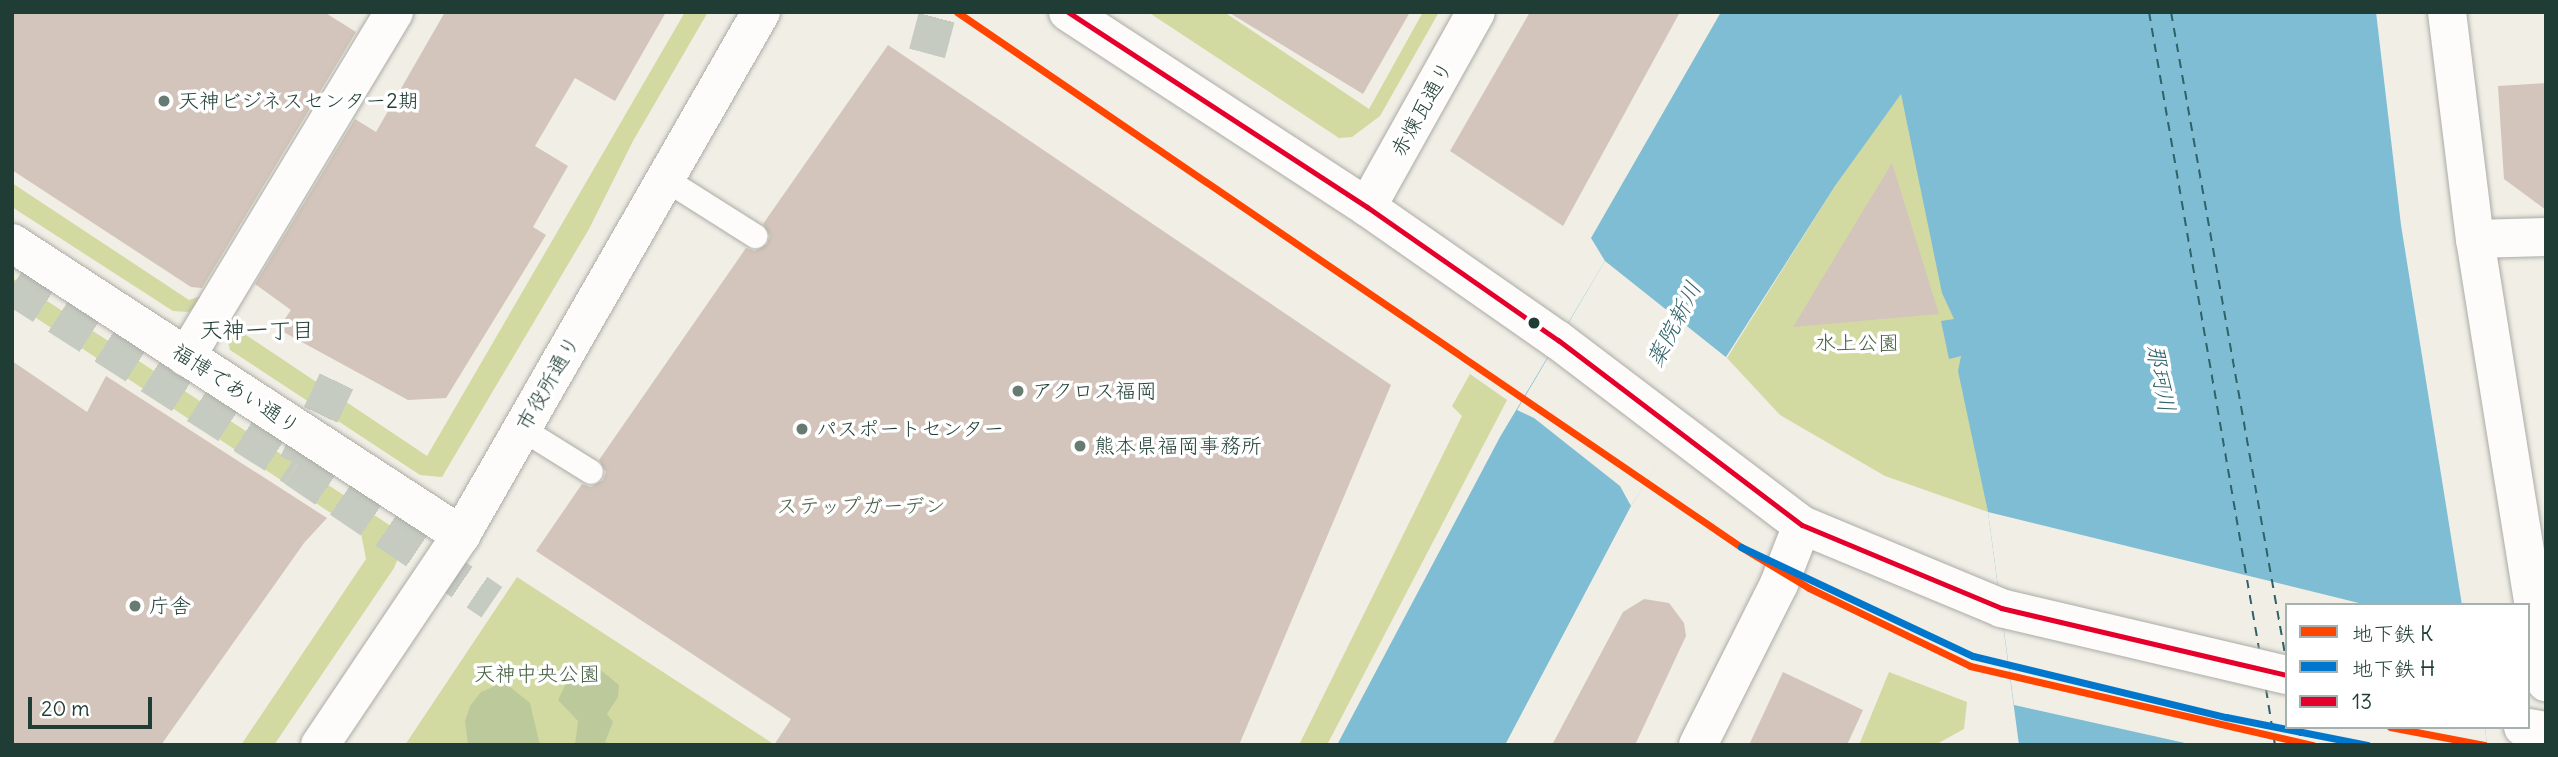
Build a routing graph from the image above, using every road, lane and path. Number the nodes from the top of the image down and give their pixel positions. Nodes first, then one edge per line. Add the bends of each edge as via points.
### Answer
1 (394, 12) edge
2 (761, 12) edge
3 (1068, 12) edge
4 (1476, 12) edge
5 (2447, 12) edge
6 (665, 179) junction
7 (1367, 207) junction
8 (754, 236) dead end
9 (2546, 237) edge
10 (2475, 239) junction
11 (12, 243) edge
12 (187, 357) junction
13 (522, 429) junction
14 (591, 472) dead end
15 (1802, 525) junction
16 (461, 535) junction
17 (2285, 675) edge
18 (2546, 682) edge
19 (320, 745) edge
20 (1698, 745) edge

1 - 12 street
2 - 6 street, 市役所通り
3 - 7 street
4 - 7 street, 赤煉瓦通り
5 - 10 street
6 - 8 lane
6 - 13 street, 市役所通り
7 - 15 street via 1558,340
9 - 10 street
10 - 18 street
11 - 12 street, 福博であい通り
12 - 16 street, 福博であい通り
13 - 14 lane
13 - 16 street, 市役所通り
15 - 17 street via 2001,608
15 - 20 street via 1779,584
16 - 19 street, 市役所通り

